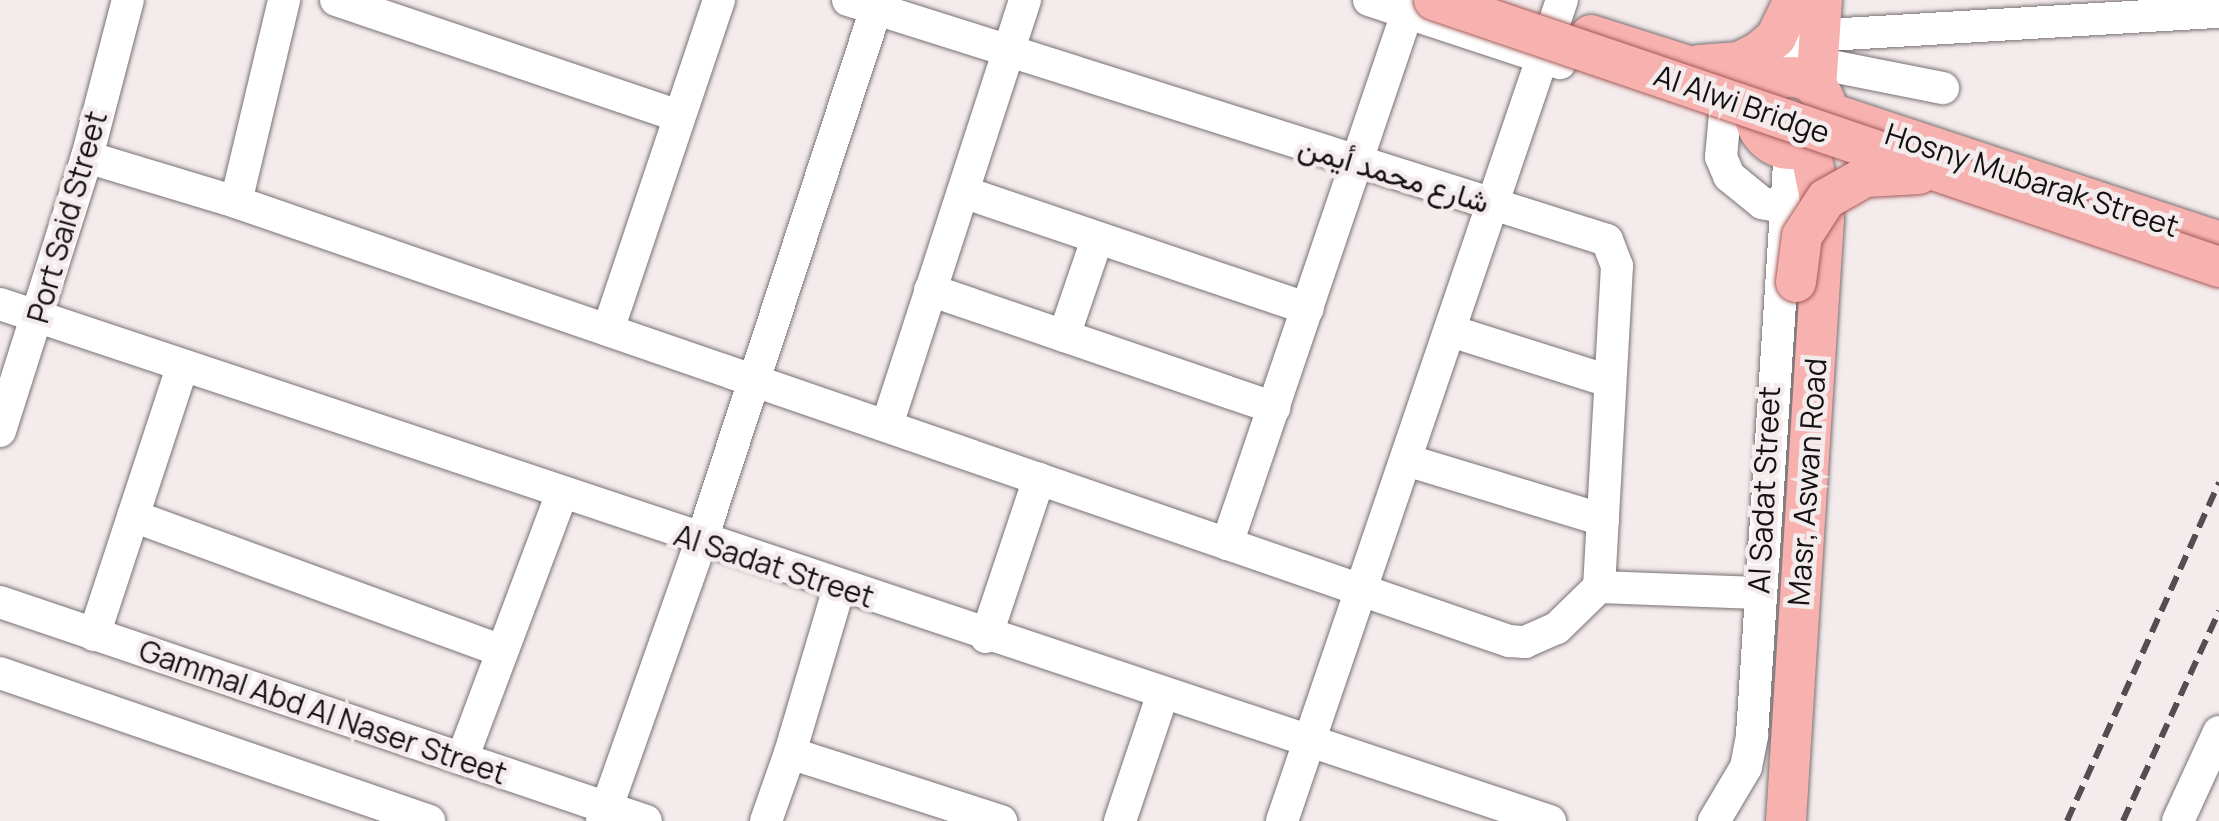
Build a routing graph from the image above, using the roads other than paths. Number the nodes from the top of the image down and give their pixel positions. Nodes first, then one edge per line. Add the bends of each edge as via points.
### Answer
1 (128, 0) edge
2 (284, 0) edge
3 (336, 0) edge
4 (719, 0) edge
5 (1025, 0) edge
6 (1370, 0) edge
7 (1480, 0) edge
8 (867, 3) edge
9 (1421, 6) edge
10 (2219, 12) edge
11 (1553, 27) edge
12 (1009, 52) junction
13 (1694, 64) junction
14 (1795, 77) edge
15 (1943, 88) dead end
16 (675, 115) junction
17 (87, 156) junction
18 (1356, 164) junction
19 (1959, 178) junction
20 (963, 192) junction
21 (236, 202) junction
22 (1495, 205) junction
23 (1783, 207) junction
24 (1097, 239) junction
25 (2219, 242) edge
26 (2219, 267) edge
27 (930, 290) junction
28 (0, 304) edge
29 (1308, 309) junction
30 (38, 318) junction
31 (608, 330) junction
32 (1451, 332) junction
33 (1064, 336) junction
34 (182, 366) junction
35 (754, 378) junction
36 (1609, 381) junction
37 (1274, 408) junction
38 (887, 425) junction
39 (0, 431) edge
40 (1406, 460) junction
41 (1039, 479) junction
42 (561, 495) junction
43 (133, 516) junction
44 (1603, 520) junction
45 (701, 542) junction
46 (1227, 544) junction
47 (1599, 586) junction
48 (838, 588) junction
49 (1362, 589) junction
50 (1758, 593) junction
51 (0, 602) edge
52 (94, 635) junction
53 (986, 637) junction
54 (502, 651) junction
55 (0, 673) edge
56 (1162, 696) junction
57 (2219, 732) edge
58 (1308, 745) junction
59 (790, 752) junction
60 (462, 759) junction
61 (2206, 794) edge
62 (604, 814) edge
63 (430, 821) edge
64 (646, 821) edge
65 (766, 821) edge
66 (1000, 821) edge
67 (1120, 821) edge
68 (1282, 821) edge
69 (1550, 821) edge
70 (1714, 821) edge
71 (1786, 821) edge
72 (2178, 821) edge

1 - 17 street, Port Said Street
2 - 21 street
3 - 16 street
4 - 16 street
5 - 12 street
6 - 9 street, Hosny Mubarak Street
7 - 11 main road, Hosny Mubarak Street
8 - 12 street, شارع محمد أيمن
8 - 35 street
9 - 11 street, Hosny Mubarak Street
9 - 18 street
9 - 19 main road, Al Alwi Bridge, bridge
10 - 14 street
11 - 13 main road, Hosny Mubarak Street
11 - 14 street, Hosny Mubarak Street
11 - 22 street
12 - 18 street, شارع محمد أيمن
12 - 20 street
13 - 14 main road, Hosny Mubarak Street
13 - 14 main road via 1728,64 1776,37
14 - 15 street
14 - 23 street, Al Sadat Street
14 - 23 street via 1721,156 1729,176 1752,198
14 - 25 main road, Hosny Mubarak Street
14 - 71 main road, Masr, Aswan Road via 1824,219
16 - 31 street
17 - 21 street
17 - 30 street, Port Said Street
18 - 22 street, شارع محمد أيمن
18 - 29 street
19 - 26 main road, Al Alwi Bridge, bridge
19 - 71 main road, bridge via 1886,173 1844,186 1812,216 1796,282 1774,738
20 - 24 street
20 - 27 street
21 - 31 street
22 - 32 street
22 - 36 street, شارع محمد أيمن via 1596,234 1614,246
23 - 50 street, Al Sadat Street
24 - 29 street
24 - 33 street
27 - 33 street
27 - 38 street
28 - 30 street, Al Sadat Street
29 - 37 street
30 - 34 street, Al Sadat Street
30 - 39 street, Port Said Street
31 - 35 street
32 - 36 street
32 - 40 street
33 - 37 street
34 - 42 street, Al Sadat Street
34 - 43 street
35 - 38 street
35 - 45 street
36 - 44 street, شارع محمد أيمن
37 - 46 street
38 - 41 street
40 - 44 street
40 - 49 street
41 - 46 street
41 - 53 street
42 - 45 street, Al Sadat Street
42 - 54 street
43 - 52 street
43 - 54 street
44 - 47 street, شارع محمد أيمن
45 - 48 street, Al Sadat Street
45 - 62 street
46 - 49 street
47 - 49 street via 1557,628 1525,642
47 - 50 street
48 - 53 street, Al Sadat Street
48 - 59 street
49 - 58 street
50 - 70 street, Al Sadat Street via 1746,767
51 - 52 street, Gammal Abd Al Naser Street
52 - 60 street, Gammal Abd Al Naser Street
53 - 56 street, Al Sadat Street
54 - 60 street
55 - 63 street
56 - 58 street, Al Sadat Street
56 - 67 street
57 - 61 street
58 - 68 street
58 - 69 street, Al Sadat Street
59 - 65 street
59 - 66 street
60 - 62 street, Gammal Abd Al Naser Street
61 - 72 street
62 - 64 street, Gammal Abd Al Naser Street

